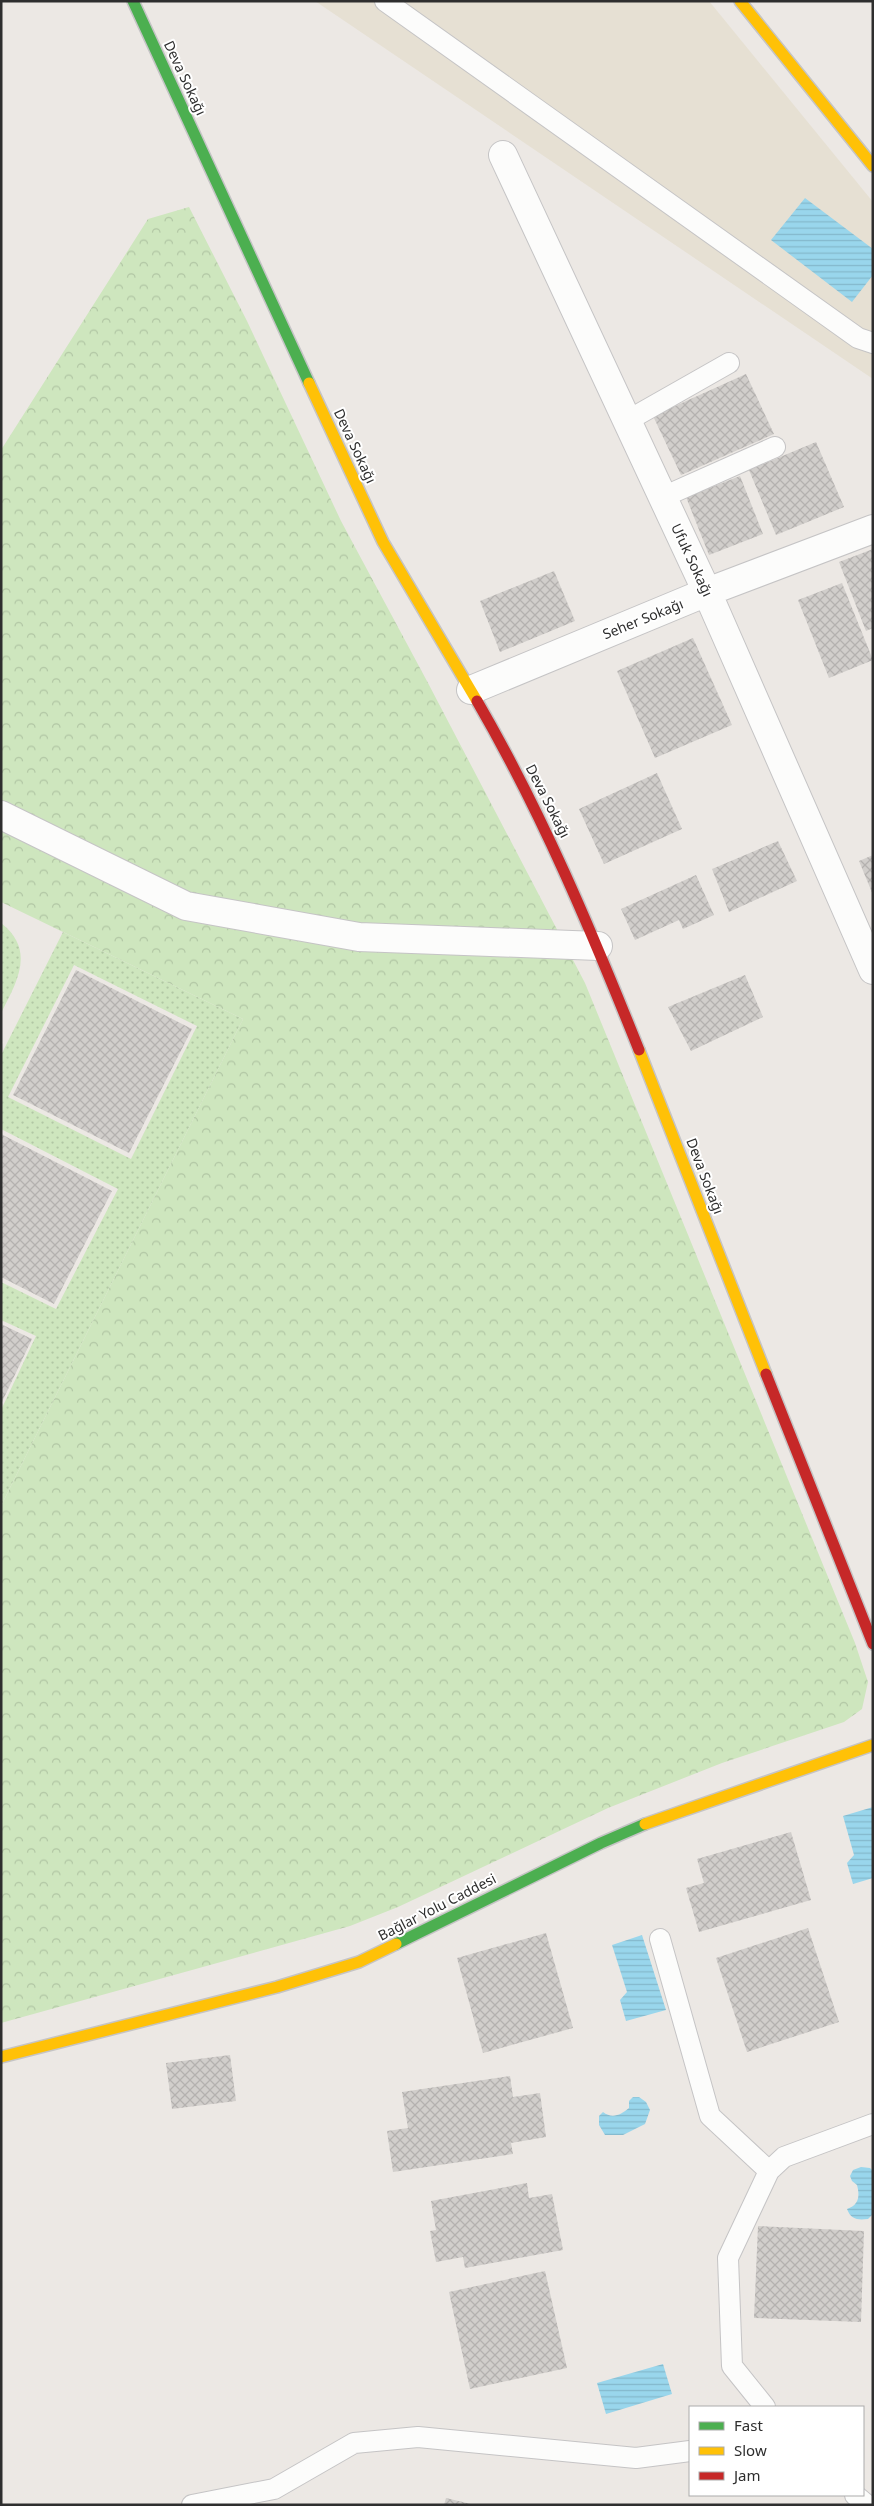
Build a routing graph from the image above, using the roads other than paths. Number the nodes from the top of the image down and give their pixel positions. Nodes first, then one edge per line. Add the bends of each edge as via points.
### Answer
1 (133, 1) edge
2 (385, 1) edge
3 (740, 1) edge
4 (503, 155) dead end
5 (873, 166) edge
6 (873, 343) edge
7 (729, 363) dead end
8 (625, 422) junction
9 (775, 447) dead end
10 (663, 497) junction
11 (873, 528) edge
12 (707, 592) junction
13 (471, 690) junction
14 (1, 815) edge
15 (598, 946) junction
16 (873, 970) edge
17 (873, 1644) edge
18 (873, 1744) edge
19 (660, 1939) dead end
20 (1, 2057) edge
21 (873, 2124) edge
22 (769, 2171) junction
23 (764, 2406) edge
24 (689, 2451) edge
25 (856, 2496) edge
26 (192, 2505) edge
27 (866, 2505) edge

1 - 13 street, Deva Sokağı via 383,542
2 - 6 lane via 858,338
3 - 5 street
4 - 8 street, Ufuk Sokağı
7 - 8 lane
8 - 10 street, Ufuk Sokağı
9 - 10 lane
10 - 12 street, Ufuk Sokağı
11 - 12 street, Seher Sokağı
12 - 13 street, Seher Sokağı
12 - 16 street, Ufuk Sokağı
13 - 15 street, Deva Sokağı via 542,819
14 - 15 street via 186,906 359,937
15 - 17 street, Deva Sokağı
18 - 20 street, Bağlar Yolu Caddesi via 663,1817 601,1843 359,1962 277,1987
19 - 22 lane via 710,2116
21 - 22 lane via 784,2157
22 - 23 lane via 728,2258 732,2366
24 - 26 lane via 636,2458 418,2437 354,2443 274,2489
25 - 27 lane

